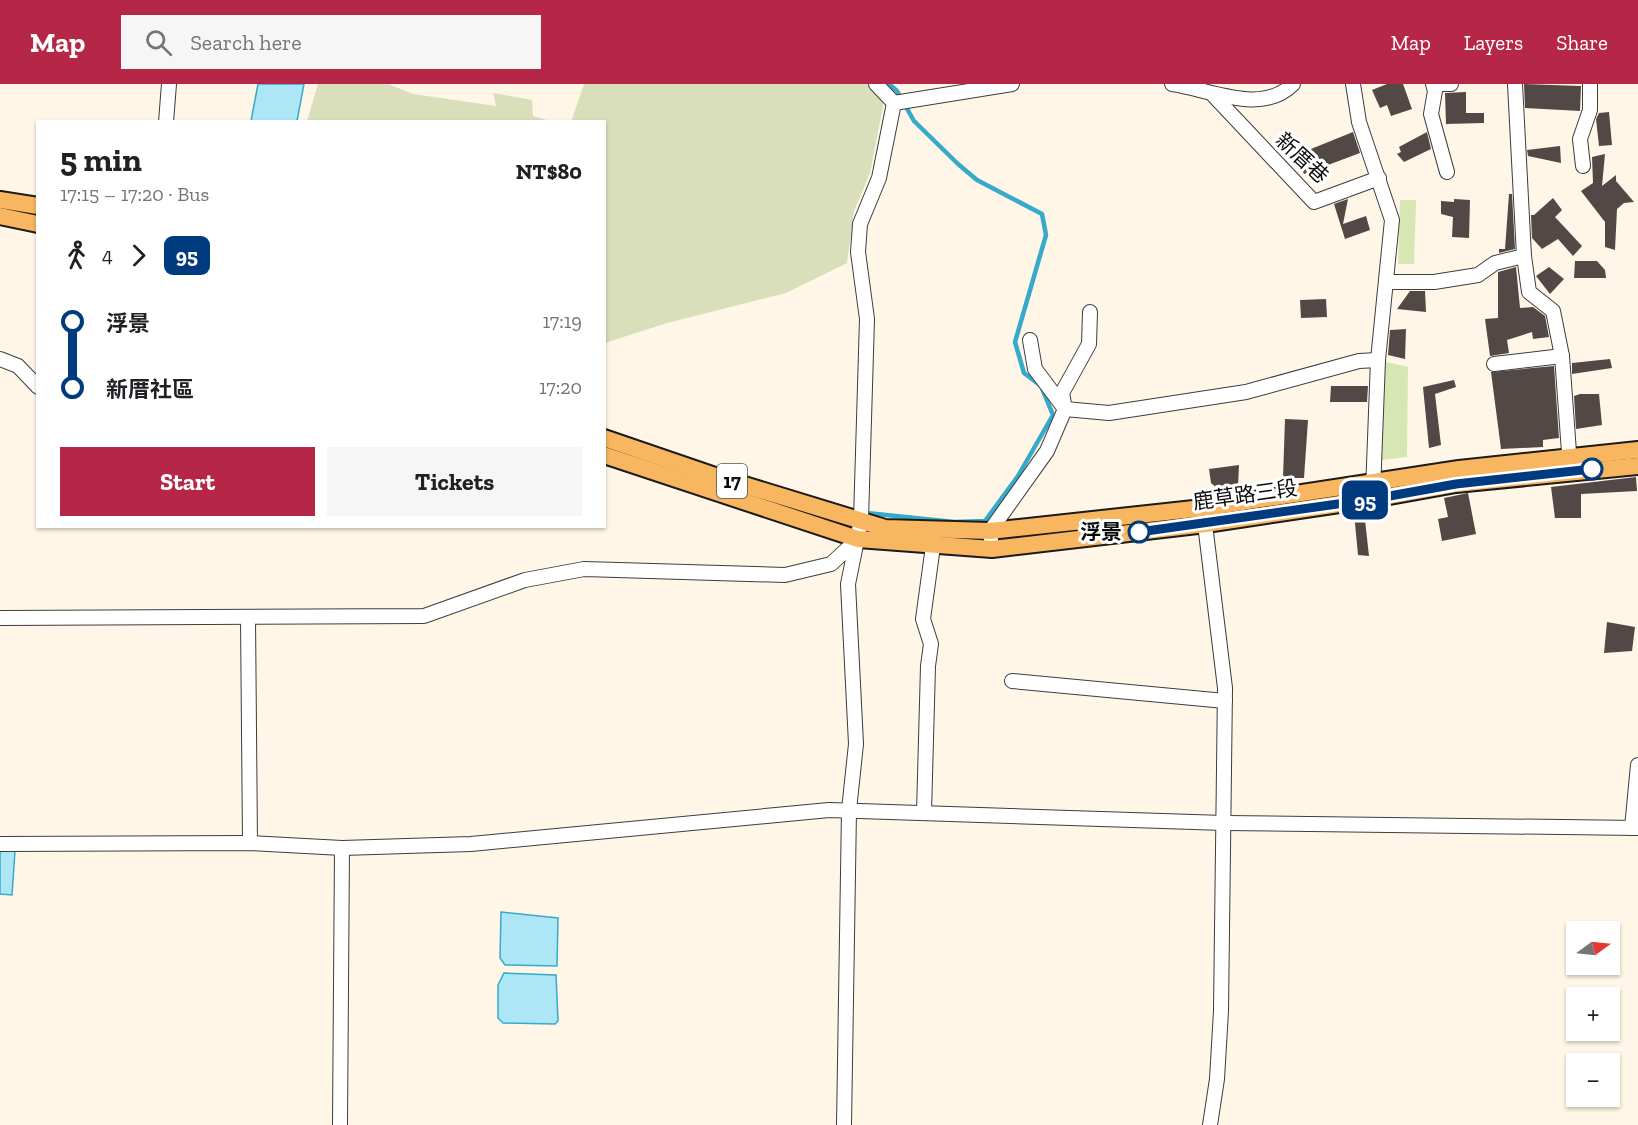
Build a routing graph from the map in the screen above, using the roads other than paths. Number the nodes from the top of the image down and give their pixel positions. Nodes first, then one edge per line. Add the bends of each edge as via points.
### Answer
1 (169, 84) edge
2 (876, 84) edge
3 (1012, 84) edge
4 (1172, 84) edge
5 (1293, 84) edge
6 (1353, 84) edge
7 (1433, 84) edge
8 (1438, 84) edge
9 (1451, 84) edge
10 (1515, 84) edge
11 (1590, 84) edge
12 (1194, 86) edge
13 (1214, 96) junction
14 (894, 103) junction
15 (166, 120) edge
16 (1583, 166) dead end
17 (1447, 172) dead end
18 (1379, 178) junction
19 (0, 200) edge
20 (36, 206) edge
21 (0, 216) edge
22 (36, 224) edge
23 (1524, 256) junction
24 (1387, 282) junction
25 (1090, 312) dead end
26 (1030, 340) dead end
27 (1562, 357) junction
28 (0, 359) edge
29 (1378, 360) junction
30 (1494, 364) dead end
31 (36, 385) edge
32 (1065, 409) junction
33 (606, 439) edge
34 (606, 456) edge
35 (1638, 456) edge
36 (1569, 463) junction
37 (1373, 491) junction
38 (1204, 516) junction
39 (861, 520) junction
40 (990, 531) junction
41 (858, 539) junction
42 (933, 546) junction
43 (992, 549) junction
44 (248, 617) junction
45 (0, 618) edge
46 (1012, 681) dead end
47 (1225, 701) junction
48 (1638, 765) edge
49 (849, 810) junction
50 (924, 813) junction
51 (1224, 823) junction
52 (1635, 828) edge
53 (250, 843) junction
54 (0, 844) edge
55 (342, 848) junction
56 (340, 1125) edge
57 (844, 1125) edge
58 (1210, 1125) edge

1 - 15 street
2 - 14 street
3 - 14 street
4 - 12 street
5 - 13 street via 1282,95 1259,99
6 - 18 street via 1359,122
7 - 17 street via 1431,114
8 - 9 street
10 - 23 street
11 - 16 street via 1590,110 1580,139
12 - 13 street
13 - 18 street, 新厝巷 via 1314,202
14 - 39 street via 879,178 859,233 867,319
18 - 24 street via 1392,220
19 - 20 main road
21 - 22 main road
23 - 24 street via 1495,262 1478,276 1434,282
23 - 27 street via 1529,292 1553,311
24 - 29 street
25 - 32 street via 1089,344 1062,393
26 - 32 street via 1035,369
27 - 30 street
27 - 36 street
28 - 31 street via 18,366
29 - 32 street via 1359,361 1246,392 1109,413
29 - 37 street
32 - 40 street via 1047,451
33 - 39 main road, 17
34 - 41 main road, 17
35 - 36 main road, 鹿草路三段 / 17
36 - 37 main road, 鹿草路三段 / 17 via 1459,469
37 - 38 main road, 鹿草路三段 / 17
38 - 40 main road, 鹿草路三段 / 17
38 - 43 main road, 鹿草路三段 / 17
38 - 47 street
39 - 40 main road, 鹿草路三段 / 17 via 885,528
39 - 41 street
40 - 43 street
41 - 42 main road, 鹿草路三段 / 17
41 - 44 street via 831,564 785,575 584,569 525,580 424,616
41 - 49 street via 848,584 856,744
42 - 43 main road, 鹿草路三段 / 17
42 - 50 street via 923,619 931,644
44 - 45 street
44 - 53 street
46 - 47 street
47 - 51 street
48 - 52 street
49 - 50 street
49 - 55 street via 471,844
49 - 57 street
50 - 51 street
51 - 52 street
51 - 58 street via 1221,1011
53 - 54 street
53 - 55 street
55 - 56 street

